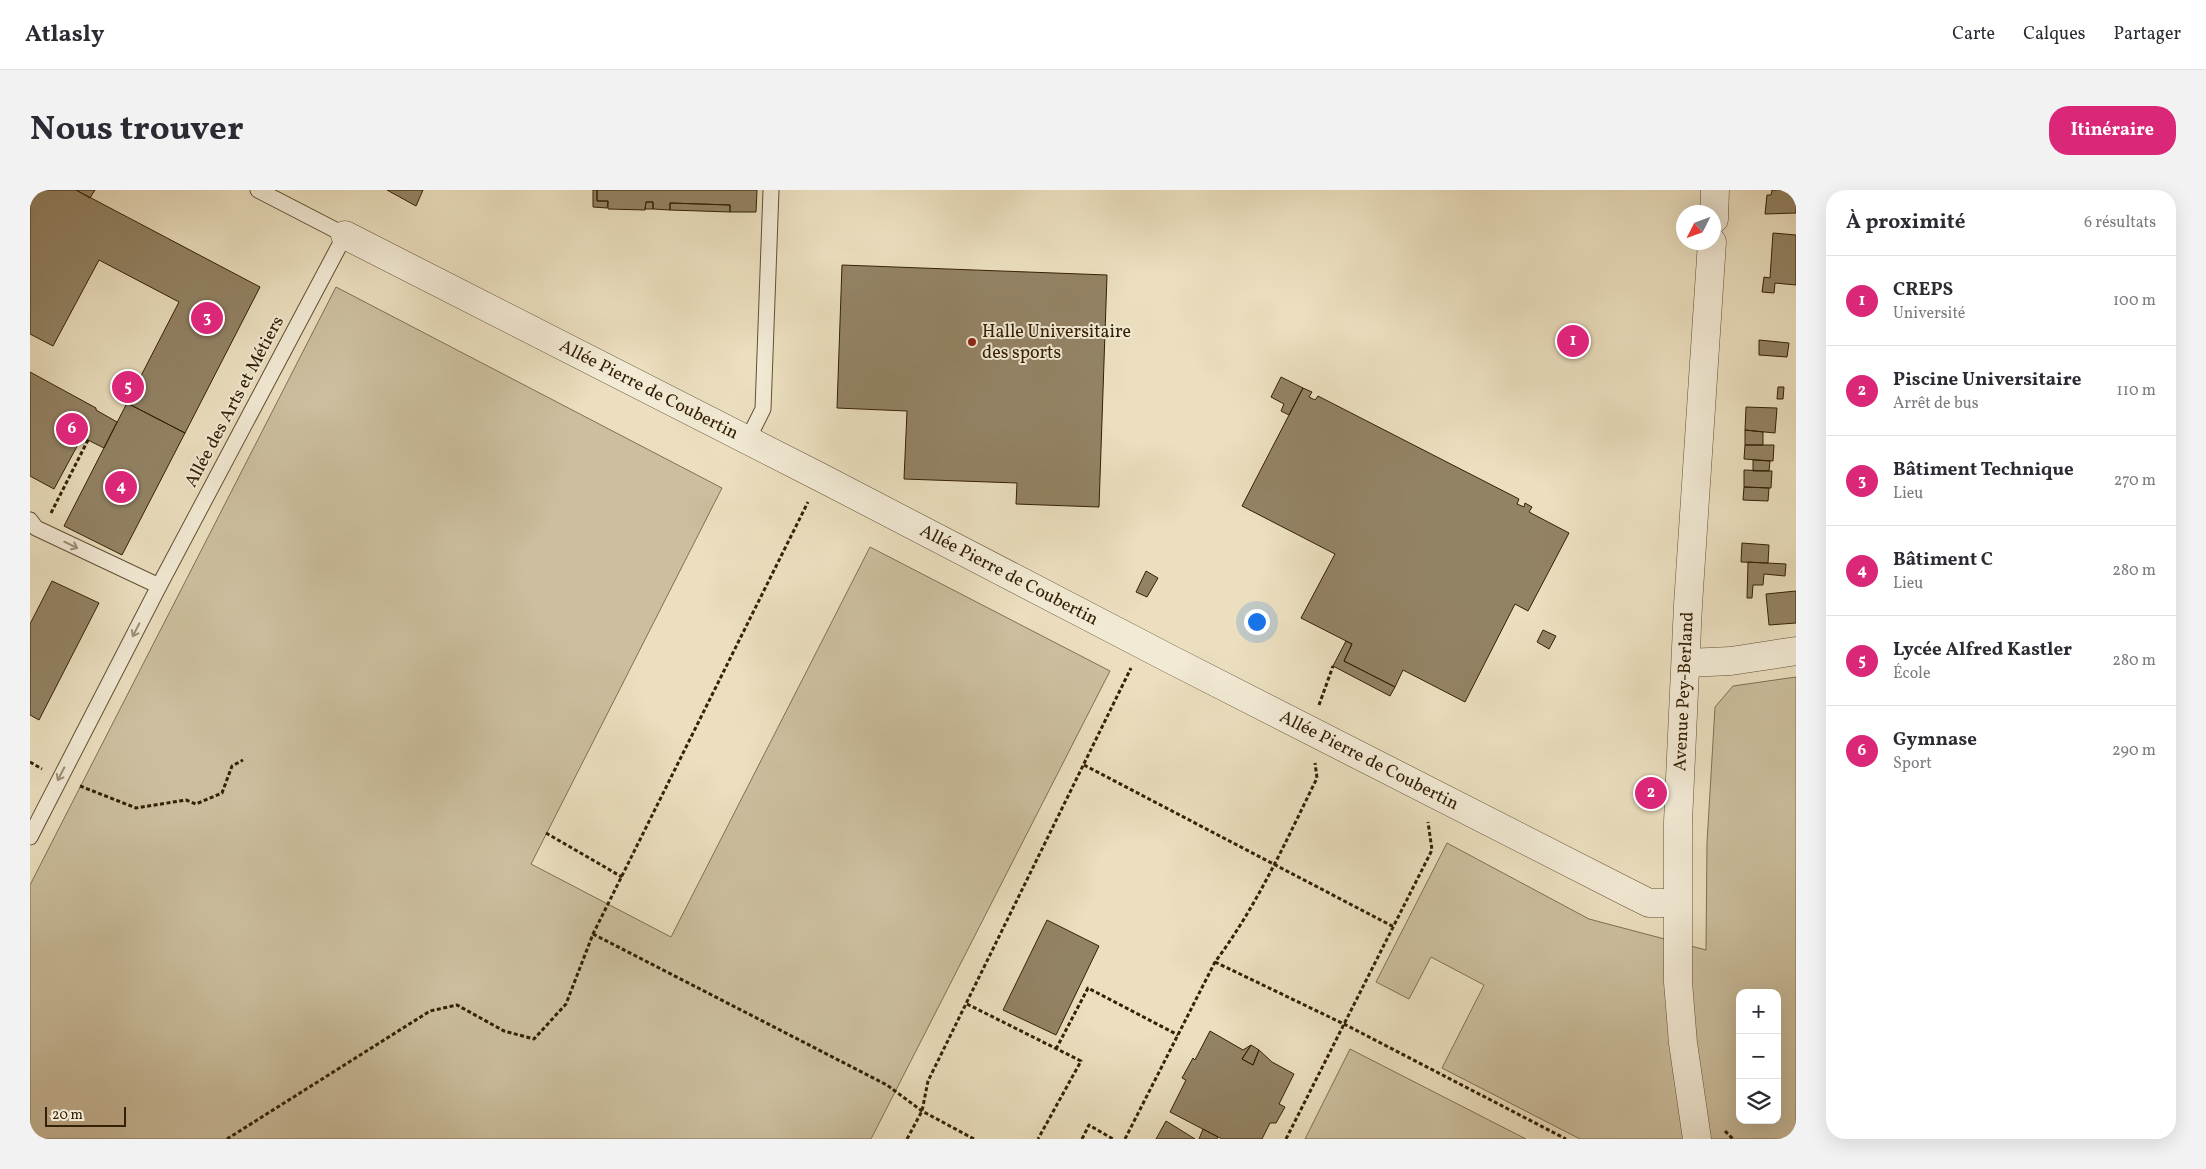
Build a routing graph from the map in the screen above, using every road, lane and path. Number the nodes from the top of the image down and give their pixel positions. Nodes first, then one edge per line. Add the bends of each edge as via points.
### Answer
1 (258, 190) edge
2 (771, 190) edge
3 (1715, 190) edge
4 (1714, 205) edge
5 (345, 235) junction
6 (1711, 250) edge
7 (748, 439) junction
8 (88, 440) dead end
9 (820, 477) junction
10 (33, 524) edge
11 (159, 586) junction
12 (1142, 644) junction
13 (1796, 651) edge
14 (1687, 663) junction
15 (1333, 666) dead end
16 (1309, 729) junction
17 (244, 760) dead end
18 (1084, 765) junction
19 (59, 778) junction
20 (1428, 819) dead end
21 (546, 833) dead end
22 (30, 837) edge
23 (1274, 866) junction
24 (622, 877) junction
25 (1676, 903) junction
26 (1394, 927) junction
27 (593, 934) junction
28 (1215, 962) junction
29 (967, 1004) junction
30 (1344, 1024) junction
31 (1178, 1036) junction
32 (1056, 1049) junction
33 (922, 1111) junction
34 (227, 1139) edge
35 (907, 1139) edge
36 (974, 1139) edge
37 (1038, 1139) edge
38 (1082, 1139) edge
39 (1113, 1139) edge
40 (1125, 1139) edge
41 (1286, 1139) edge
42 (1566, 1139) edge
43 (1697, 1139) edge

1 - 5 lane
2 - 7 lane via 763,410
3 - 4 street
5 - 7 street, Allée Pierre de Coubertin
5 - 11 lane, Allée des Arts et Métiers
6 - 14 street, Avenue Pey-Berland
7 - 9 street, Allée Pierre de Coubertin
8 - 10 path via 54,509
9 - 12 street, Allée Pierre de Coubertin
9 - 24 path
10 -> 11 lane
11 -> 19 lane, Allée des Arts et Métiers
12 - 16 street, Allée Pierre de Coubertin
12 - 18 path
13 - 14 street via 1731,661
14 - 25 street, Avenue Pey-Berland
15 - 16 path
16 - 23 path via 1317,778
16 - 25 street, Allée Pierre de Coubertin via 1627,892 1649,902
17 - 19 path via 232,766 222,793 196,804 186,800 136,808
18 - 23 path
18 - 29 path
19 - 22 lane, Allée des Arts et Métiers
20 - 26 path via 1432,850
21 - 24 path
23 - 26 path
23 - 28 path
24 - 27 path
25 - 43 street, Avenue Pey-Berland via 1683,1043
26 - 30 path
27 - 33 path via 887,1085
27 - 34 path via 566,1004 534,1039 504,1031 457,1005 430,1011
28 - 30 path
28 - 31 path
29 - 32 path
29 - 33 path via 928,1081
30 - 41 path
30 - 42 path
31 - 32 path via 1088,988
31 - 40 path
32 - 37 path via 1081,1062
33 - 35 path
33 - 36 path
38 - 39 path via 1089,1125

